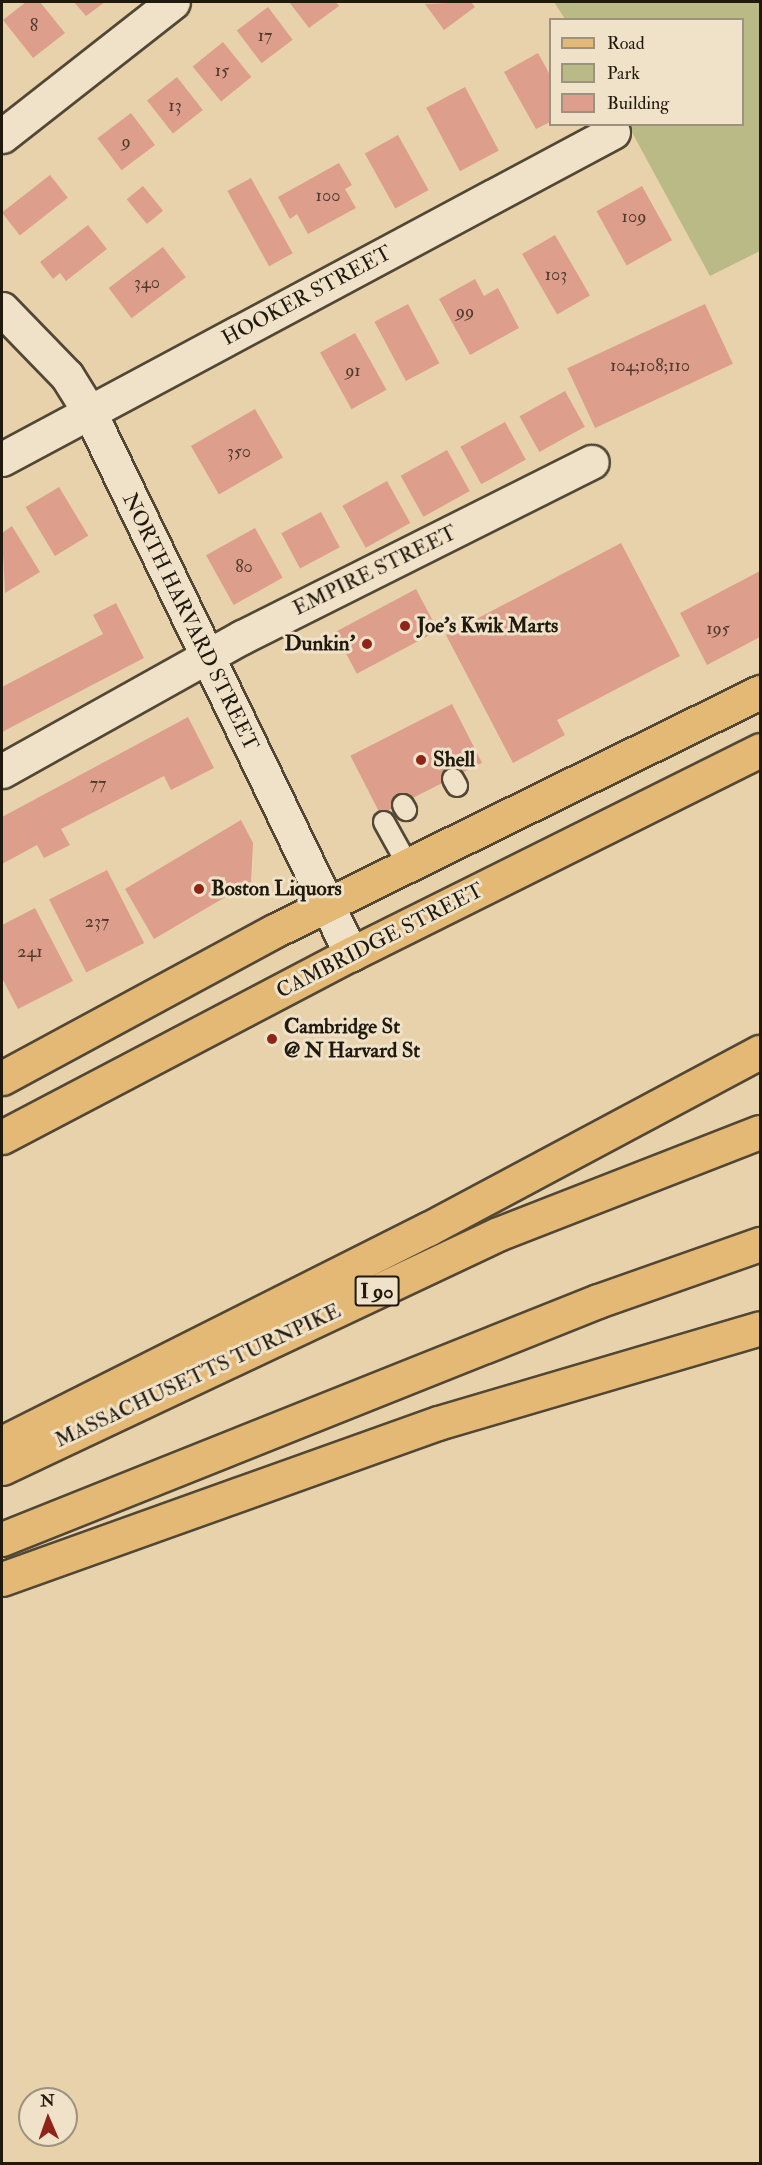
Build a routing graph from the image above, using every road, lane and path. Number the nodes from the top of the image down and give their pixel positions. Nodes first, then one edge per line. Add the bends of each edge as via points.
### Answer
1 (173, 2) edge
2 (613, 132) dead end
3 (2, 136) edge
4 (2, 309) edge
5 (90, 413) junction
6 (2, 459) edge
7 (592, 462) dead end
8 (207, 657) junction
9 (760, 692) edge
10 (760, 750) edge
11 (2, 771) edge
12 (384, 822) dead end
13 (409, 867) junction
14 (327, 906) junction
15 (351, 954) junction
16 (760, 1052) edge
17 (2, 1078) edge
18 (760, 1132) edge
19 (2, 1137) edge
20 (760, 1244) edge
21 (760, 1328) edge
22 (2, 1443) edge
23 (2, 1468) edge
24 (2, 1539) edge
25 (2, 1579) edge

1 - 3 street
2 - 5 street, HOOKER STREET
4 - 5 street, NORTH HARVARD STREET via 67,376
5 - 6 street, HOOKER STREET
5 - 8 street, NORTH HARVARD STREET
7 - 8 street, EMPIRE STREET
8 - 11 street, EMPIRE STREET
8 - 14 street, NORTH HARVARD STREET
9 - 13 main road
10 - 15 main road, CAMBRIDGE STREET
12 - 13 lane
13 - 14 main road
14 - 15 street, NORTH HARVARD STREET
14 - 17 main road
15 - 19 main road, CAMBRIDGE STREET
16 - 22 main road via 428,1229
18 - 23 main road, MASSACHUSETTS TURNPIKE / I 90 via 498,1234
20 - 24 main road via 598,1301
21 - 25 main road via 438,1423

